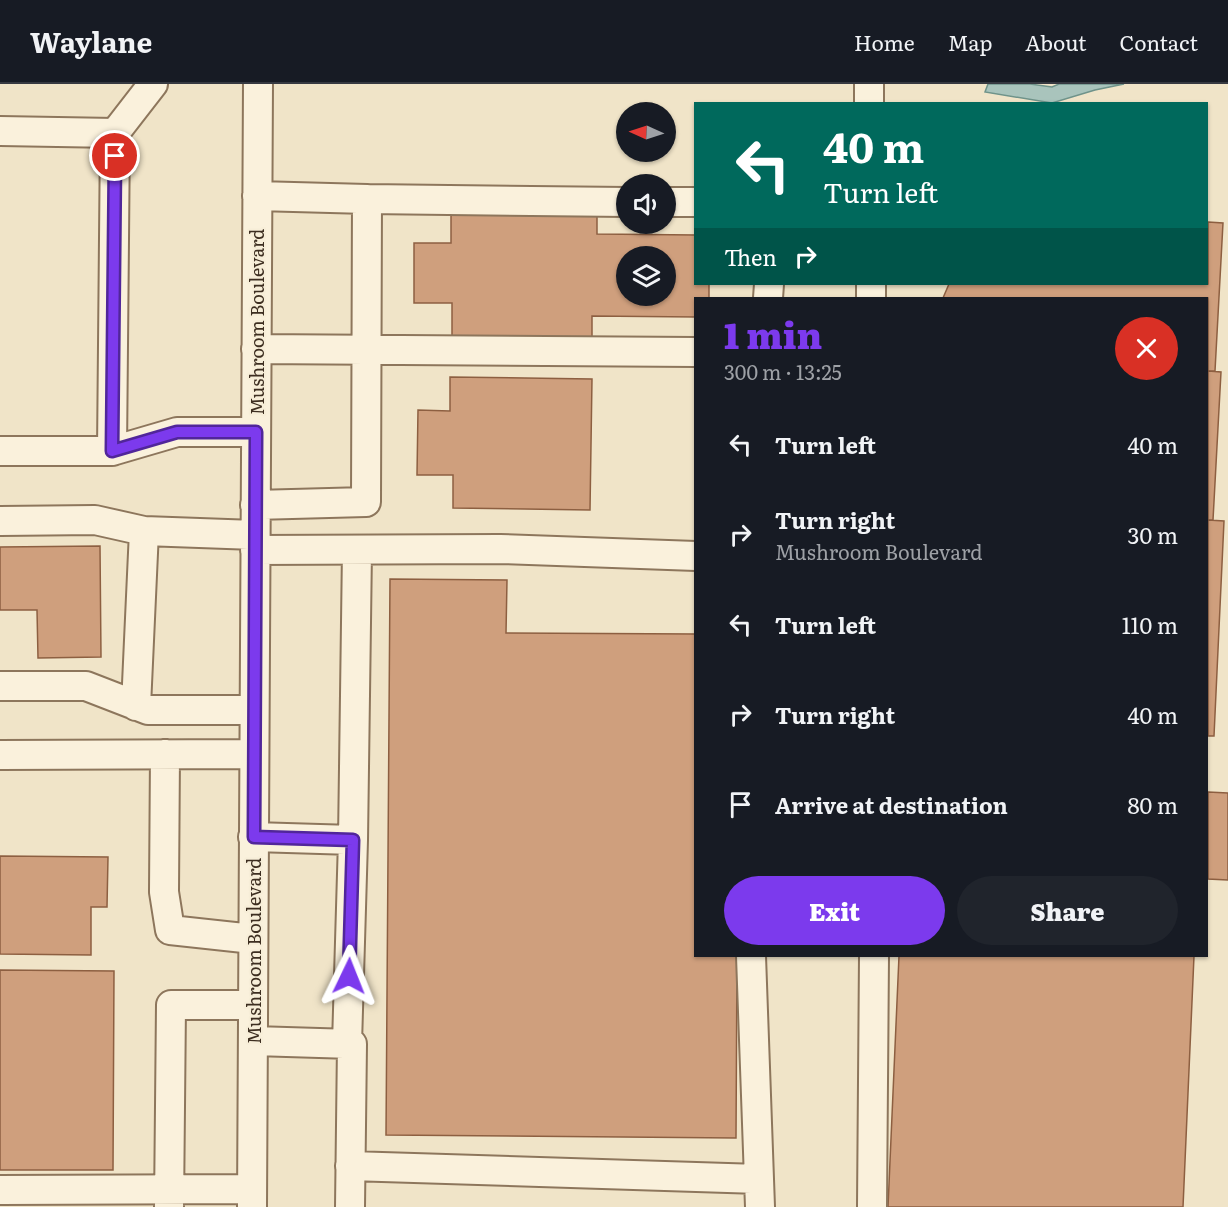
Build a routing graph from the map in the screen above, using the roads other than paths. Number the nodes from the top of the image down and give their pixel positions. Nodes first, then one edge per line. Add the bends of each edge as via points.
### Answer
1 (153, 84) edge
2 (258, 84) edge
3 (869, 84) edge
4 (869, 102) edge
5 (0, 131) edge
6 (115, 133) junction
7 (257, 196) junction
8 (367, 199) junction
9 (616, 202) edge
10 (676, 202) edge
11 (694, 202) edge
12 (256, 350) junction
13 (367, 351) junction
14 (694, 352) edge
15 (256, 432) junction
16 (0, 451) edge
17 (112, 451) junction
18 (255, 505) junction
19 (0, 521) edge
20 (144, 531) junction
21 (255, 543) junction
22 (357, 550) junction
23 (694, 556) edge
24 (0, 686) edge
25 (136, 706) junction
26 (254, 710) junction
27 (165, 754) junction
28 (254, 754) junction
29 (0, 755) edge
30 (254, 837) junction
31 (353, 840) junction
32 (253, 939) junction
33 (751, 957) edge
34 (874, 957) edge
35 (253, 1005) junction
36 (253, 1041) junction
37 (347, 1044) junction
38 (350, 1166) junction
39 (0, 1190) edge
40 (760, 1193) edge
41 (252, 1198) edge
42 (169, 1199) edge
43 (350, 1207) edge
44 (872, 1207) edge

1 - 6 street
2 - 7 street, Mushroom Boulevard
3 - 4 street
5 - 6 street
6 - 17 street
7 - 8 street
7 - 12 street, Mushroom Boulevard
8 - 9 street
8 - 13 street
10 - 11 street
12 - 13 street
12 - 15 street, Mushroom Boulevard
13 - 14 street
13 - 18 street via 366,502
15 - 17 street via 177,432
15 - 18 street, Mushroom Boulevard
16 - 17 street
18 - 21 street, Mushroom Boulevard
19 - 20 street via 95,520
20 - 21 street
20 - 25 street
21 - 22 street
21 - 26 street, Mushroom Boulevard
22 - 23 street via 500,549
22 - 31 street
24 - 25 street via 86,686
25 - 26 street via 148,710
26 - 28 street, Mushroom Boulevard
27 - 28 street
27 - 29 street
27 - 32 street via 164,892 170,930
28 - 30 street, Mushroom Boulevard
30 - 31 street
30 - 32 street, Mushroom Boulevard
31 - 37 street
32 - 35 street, Mushroom Boulevard
33 - 40 street
34 - 44 street
35 - 36 street, Mushroom Boulevard
35 - 42 street via 171,1005
36 - 37 street
36 - 41 street, Mushroom Boulevard
37 - 38 street via 352,1044
38 - 40 street
38 - 43 street
39 - 42 street
41 - 42 street

